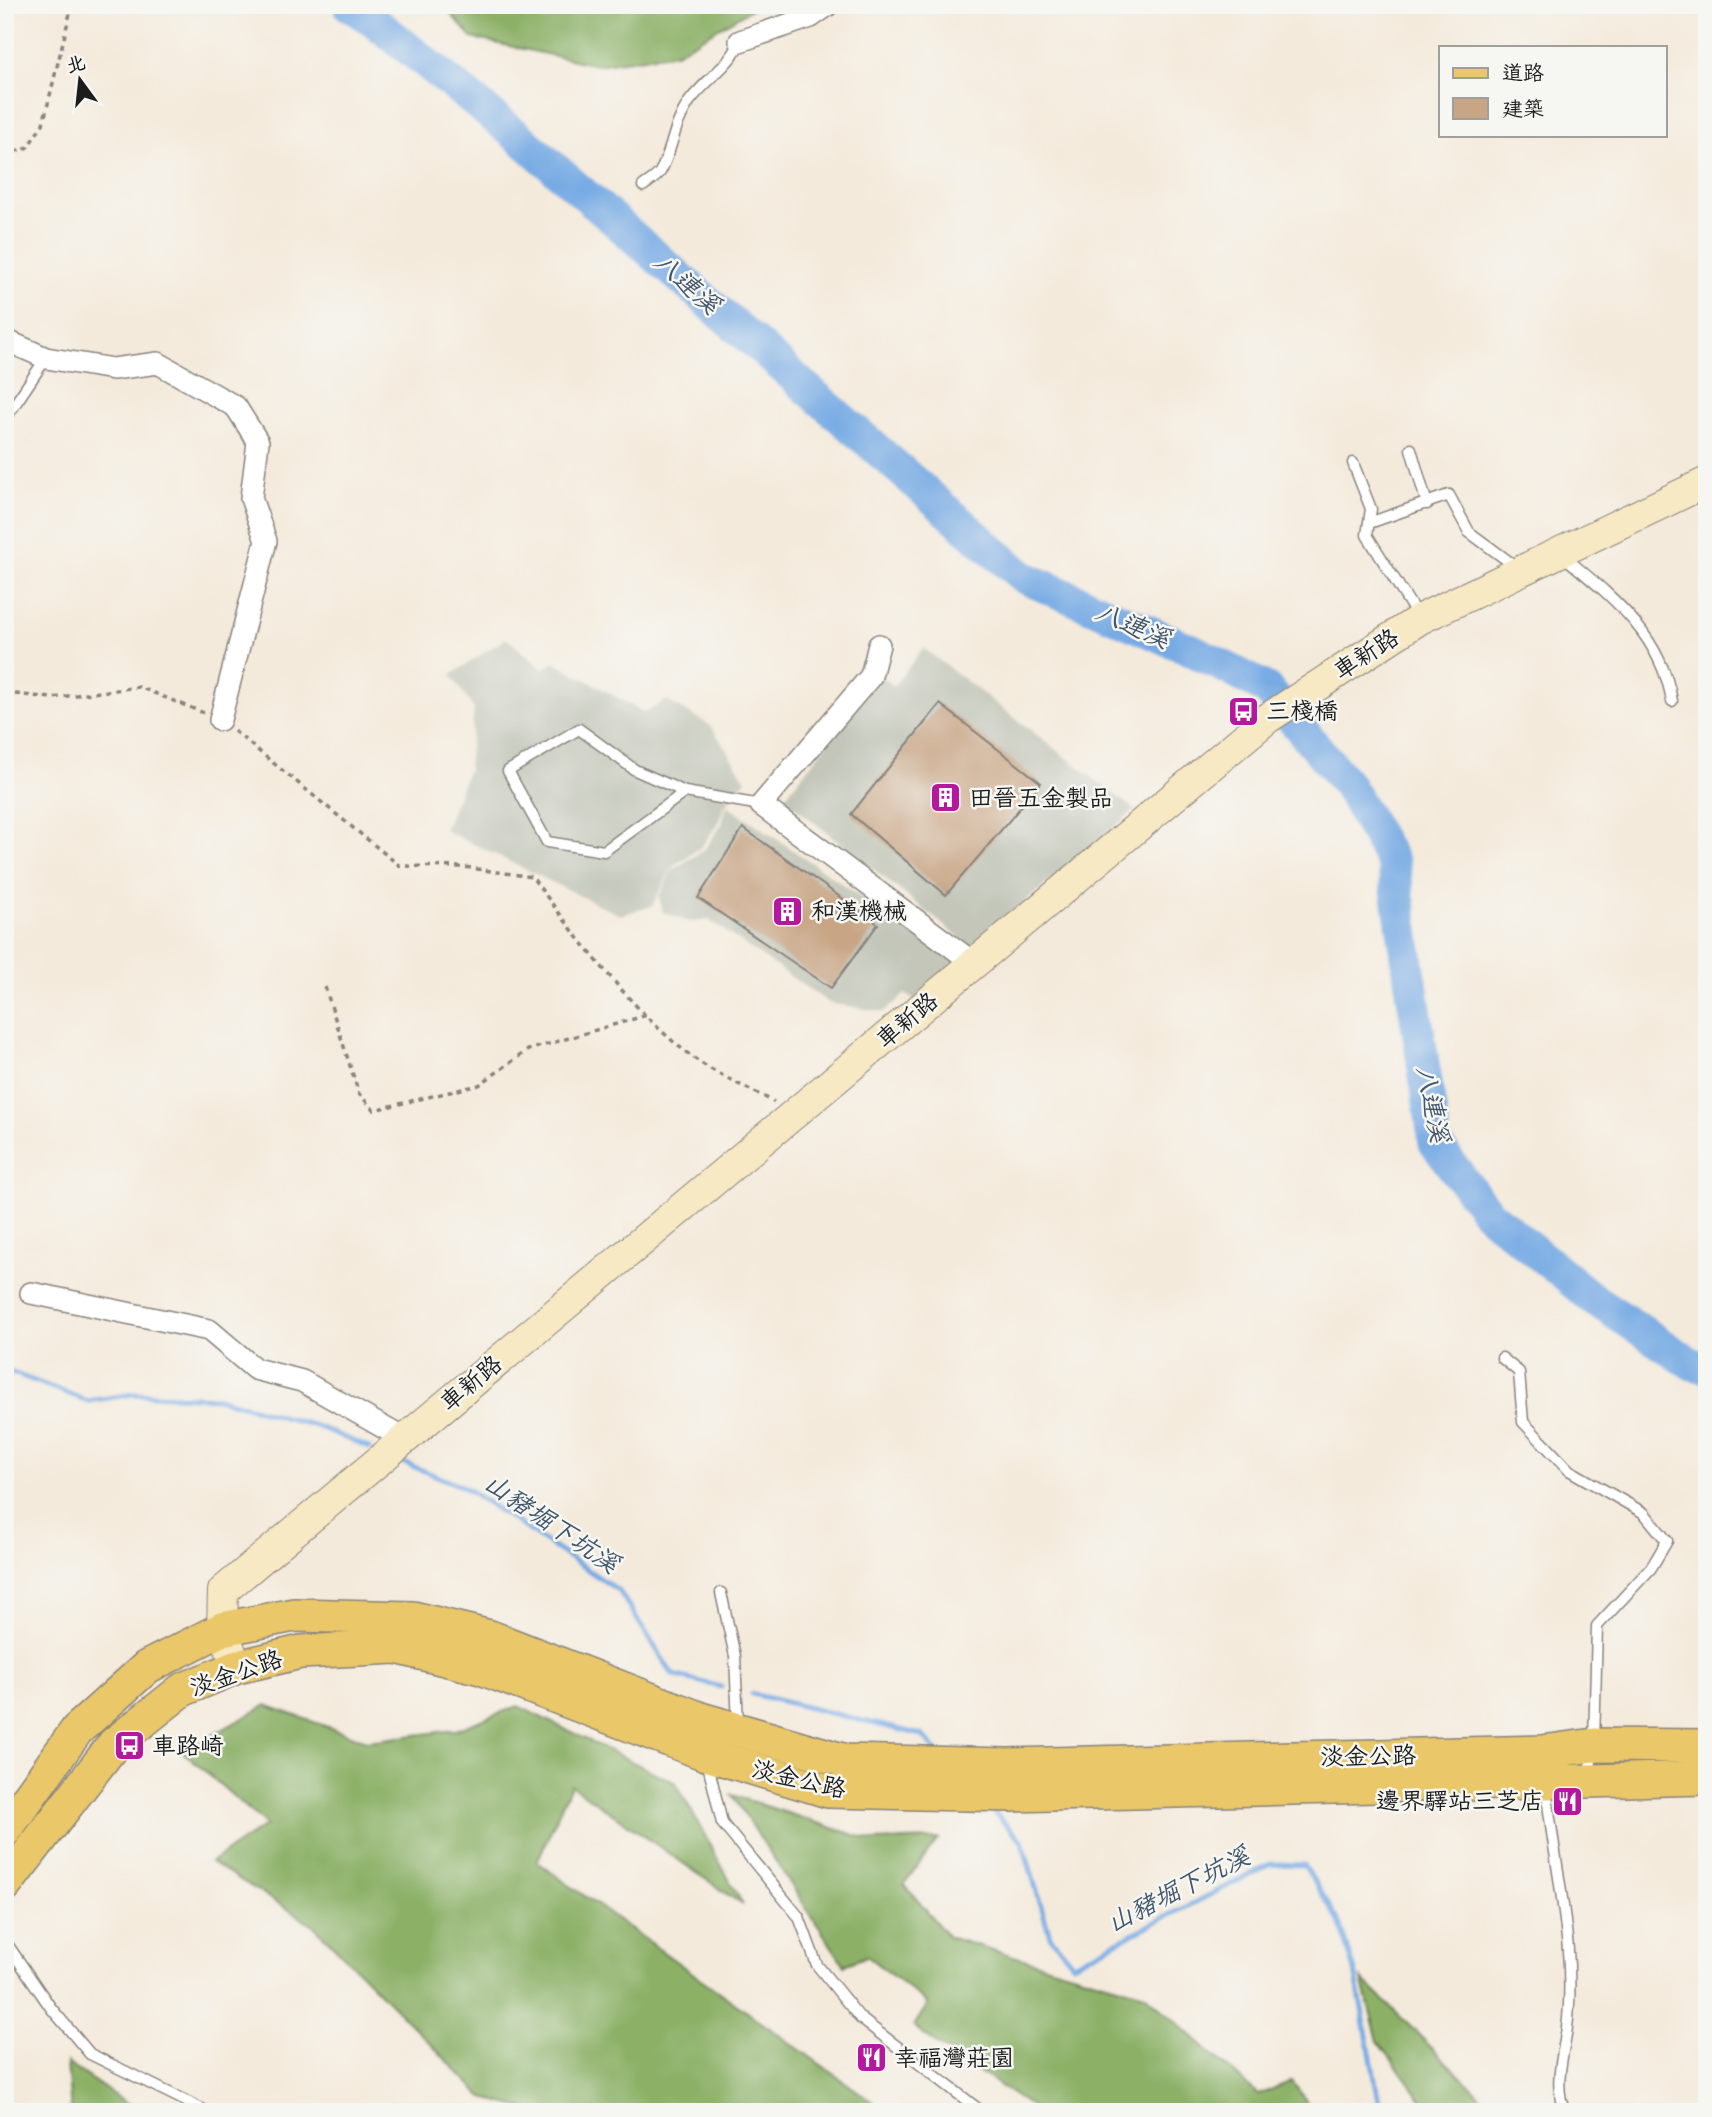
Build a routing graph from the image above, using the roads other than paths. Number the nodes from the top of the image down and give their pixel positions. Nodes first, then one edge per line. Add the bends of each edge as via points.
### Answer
1 (828, 5) edge
2 (740, 41) joint
3 (643, 186) dead end
4 (5, 340) edge
5 (46, 358) junction
6 (5, 419) edge
7 (1411, 449) dead end
8 (1353, 463) dead end
9 (1707, 482) edge
10 (1427, 504) junction
11 (1369, 523) junction
12 (1559, 552) junction
13 (1521, 570) junction
14 (1420, 619) junction
15 (879, 645) dead end
16 (1672, 701) dead end
17 (220, 720) road end
18 (685, 792) junction
19 (761, 805) junction
20 (975, 964) junction
21 (31, 1293) dead end
22 (1502, 1357) dead end
23 (384, 1456) junction
24 (721, 1593) dead end
25 (222, 1629) junction
26 (237, 1667) junction
27 (738, 1728) junction
28 (1594, 1745) junction
29 (1707, 1746) edge
30 (706, 1754) junction
31 (1544, 1767) junction
32 (1707, 1778) edge
33 (1588, 1781) junction
34 (5, 1830) edge
35 (5, 1885) edge
36 (5, 1941) edge
37 (208, 2112) edge
38 (982, 2112) edge
39 (1565, 2112) edge

1 - 2 street via 811,17
2 - 3 lane via 736,55 719,67 690,101 675,124 659,173
4 - 5 street
5 - 6 lane
5 - 17 street via 113,369 158,363 236,407 258,442 251,498 266,541
7 - 10 lane
8 - 11 lane via 1371,509
9 - 12 street, 車新路
10 - 11 lane
10 - 13 lane via 1449,495 1469,532
11 - 14 lane via 1367,536
12 - 13 street, 車新路
12 - 16 lane via 1640,624 1668,674
13 - 14 street, 車新路
14 - 20 street, 車新路 via 1268,718
15 - 19 street via 871,676
18 - 18 lane via 635,770 579,729 508,771 547,842 604,851
18 - 19 lane
19 - 20 street
20 - 23 street, 車新路
21 - 23 street via 209,1330 255,1369 302,1381
22 - 28 lane via 1519,1371 1523,1422 1569,1470 1644,1513 1667,1541 1651,1568 1597,1626
23 - 25 street, 車新路 via 223,1591
24 - 27 lane via 735,1656
25 - 26 street, 車新路
25 - 27 main road, 淡金公路 via 294,1615 413,1618 490,1637 701,1719
25 - 34 main road, 淡金公路 via 147,1667 77,1730
26 - 30 main road, 淡金公路 via 301,1652 396,1647 481,1668
26 - 35 main road, 淡金公路 via 182,1690 114,1744
27 - 31 main road, 淡金公路 via 846,1761 923,1765
28 - 29 main road, 淡金公路
28 - 31 main road, 淡金公路
28 - 33 lane
30 - 31 main road, 淡金公路 via 828,1791 897,1794 1011,1795
30 - 38 lane via 722,1823 799,1917 817,1965 860,2018
31 - 33 main road, 淡金公路
31 - 39 lane via 1570,1968 1557,2095
32 - 33 main road, 淡金公路
36 - 37 lane via 51,2008 90,2054

